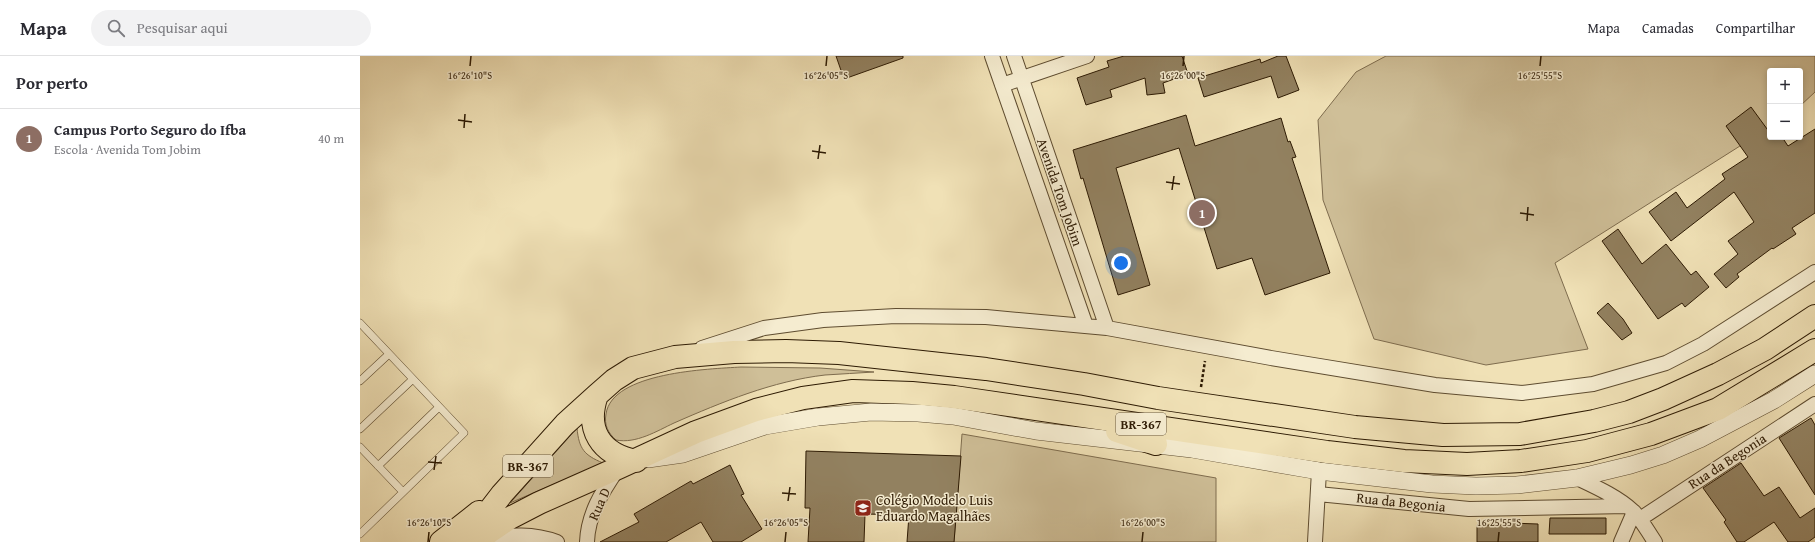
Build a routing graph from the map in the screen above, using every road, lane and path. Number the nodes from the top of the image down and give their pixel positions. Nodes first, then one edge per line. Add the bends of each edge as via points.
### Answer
1 (992, 56) edge
2 (1014, 56) edge
3 (1087, 56) edge
4 (1021, 78) junction
5 (1002, 85) junction
6 (1815, 272) edge
7 (1815, 316) edge
8 (1086, 326) junction
9 (362, 328) edge
10 (1107, 328) junction
11 (1815, 350) edge
12 (389, 354) junction
13 (675, 357) junction
14 (1815, 374) edge
15 (412, 379) junction
16 (360, 381) edge
17 (597, 395) junction
18 (1815, 404) edge
19 (439, 407) junction
20 (1059, 411) junction
21 (360, 429) edge
22 (1156, 444) junction
23 (360, 447) edge
24 (627, 465) junction
25 (378, 466) junction
26 (1319, 471) junction
27 (1577, 478) junction
28 (403, 492) junction
29 (502, 494) junction
30 (1318, 494) junction
31 (1634, 512) junction
32 (360, 534) edge
33 (474, 541) edge
34 (441, 542) edge
35 (556, 542) edge
36 (587, 542) edge
37 (1314, 542) edge
38 (1621, 542) edge
39 (1655, 542) edge

1 - 5 street, Avenida Tom Jobim
2 - 4 street, Avenida Tom Jobim
3 - 4 street
4 - 5 street
4 - 10 street, Avenida Tom Jobim
5 - 8 street, Avenida Tom Jobim
6 - 10 street via 1703,344 1666,362 1592,384 1522,393 1435,385
7 - 13 main road, BR-367 via 1765,349 1663,399 1629,412 1594,421 1520,434 1443,435 1356,427 1158,398 986,369 847,353 734,352
8 - 10 street
8 - 13 street via 986,317 896,316 823,320 764,328
9 - 12 lane
11 - 20 main road, BR-367 via 1718,409 1651,434 1588,451 1521,461 1467,464 1404,461 1202,434
12 - 15 lane
12 - 16 lane
13 - 17 main road, BR-367 via 633,368
14 - 27 street via 1774,400 1700,439 1663,455
15 - 19 lane
15 - 21 lane
17 - 24 main road via 592,407 595,432 602,444 623,458
17 - 29 main road, BR-367 via 565,424
18 - 31 street, Rua da Begonia
19 - 25 lane
19 - 28 lane via 464,433
20 - 22 main road
20 - 24 main road, BR-367 via 954,397 853,391 803,398 756,410 696,432
22 - 24 street via 1036,431 953,416 871,412 765,426 683,454
22 - 26 street
23 - 25 lane
24 - 33 main road, BR-367 via 539,503
24 - 36 street, Rua D via 593,510
25 - 28 lane
26 - 27 street via 1432,484 1476,486 1517,485
26 - 30 street
27 - 31 street
28 - 32 lane
29 - 33 main road, BR-367
29 - 34 main road
30 - 31 street, Rua da Begonia via 1469,509
30 - 37 street
31 - 38 street
31 - 39 street
33 - 35 street via 524,535

